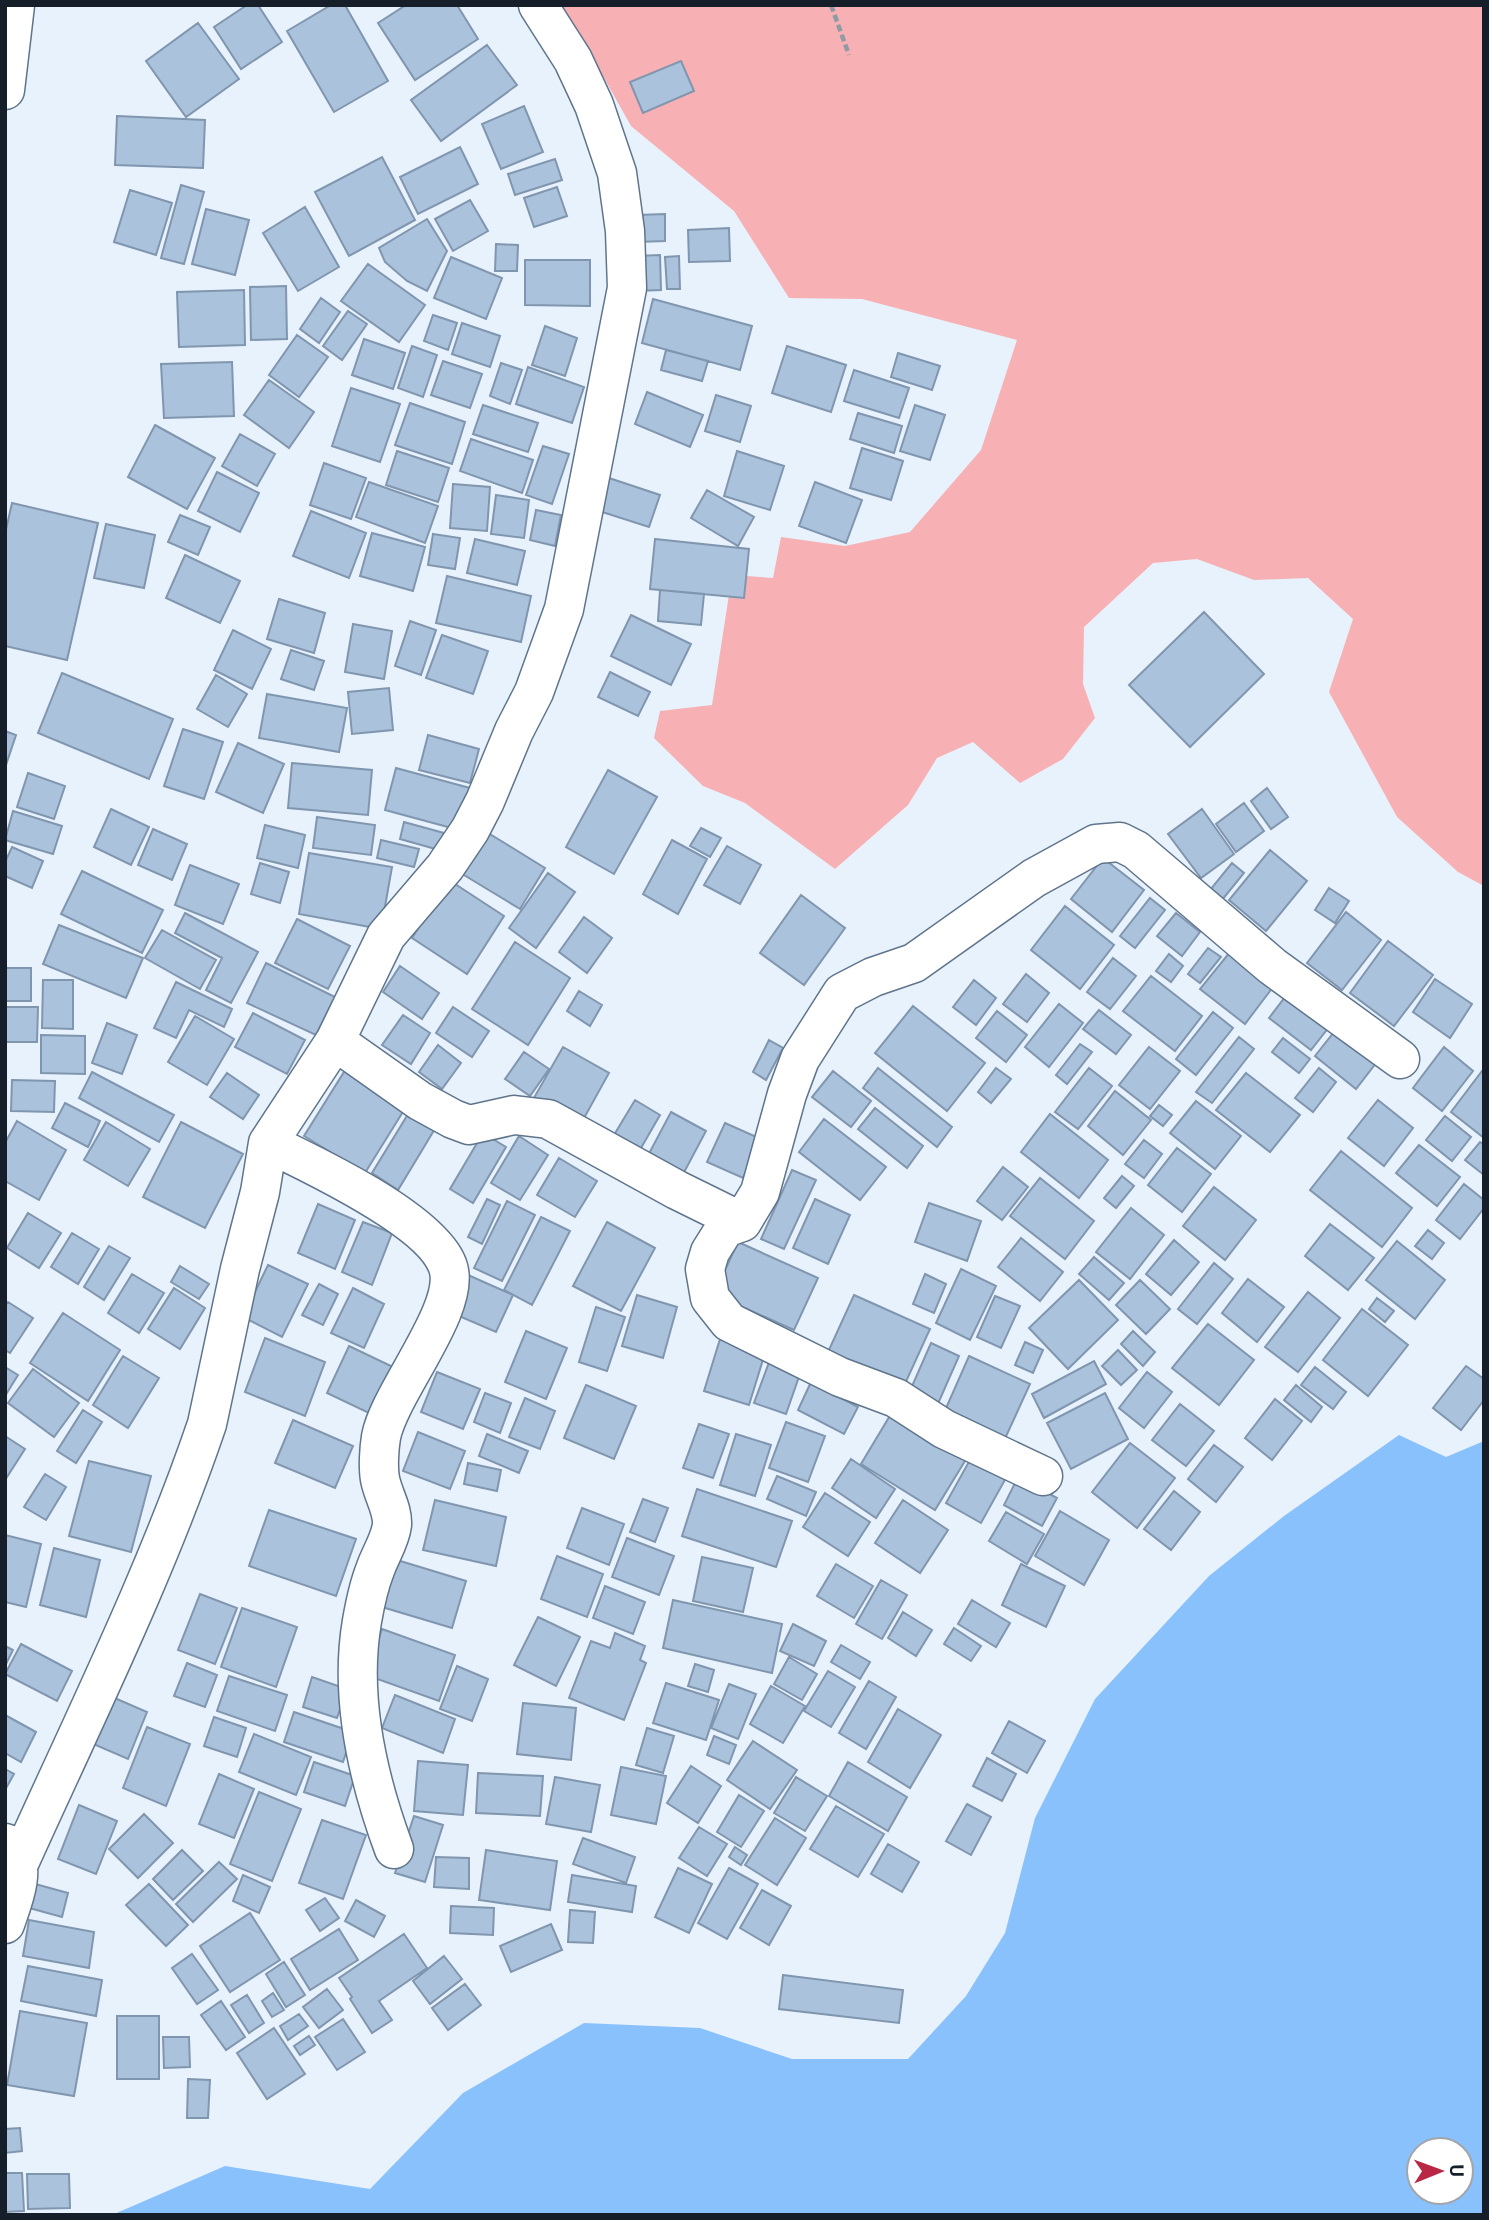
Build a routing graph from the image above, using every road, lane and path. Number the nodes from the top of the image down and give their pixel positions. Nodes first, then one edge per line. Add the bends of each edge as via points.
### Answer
1 (15, 5) edge
2 (538, 5) edge
3 (831, 5) edge
4 (849, 55) dead end
5 (5, 90) edge
6 (335, 1041) junction
7 (1400, 1059) dead end
8 (268, 1143) junction
9 (742, 1222) junction
10 (1043, 1476) dead end
11 (394, 1849) dead end
12 (12, 1852) edge
13 (5, 1924) edge

1 - 5 main road
2 - 6 main road via 573,60 617,173 627,288 564,609 534,692 470,830 386,936
3 - 4 path
6 - 8 main road
6 - 9 main road via 453,1119 469,1125 514,1115 548,1119
7 - 9 main road via 1272,966 1136,850 1120,842 1096,844 1034,878 914,963 842,993 800,1059 760,1192
8 - 11 main road via 390,1210 438,1248 449,1268 450,1282 439,1320 381,1437 379,1478 392,1523 362,1621 361,1728
8 - 12 main road via 203,1436 159,1550
9 - 10 main road via 725,1228 705,1269 710,1298 729,1322 840,1377 896,1398 944,1429
12 - 13 main road via 16,1890

